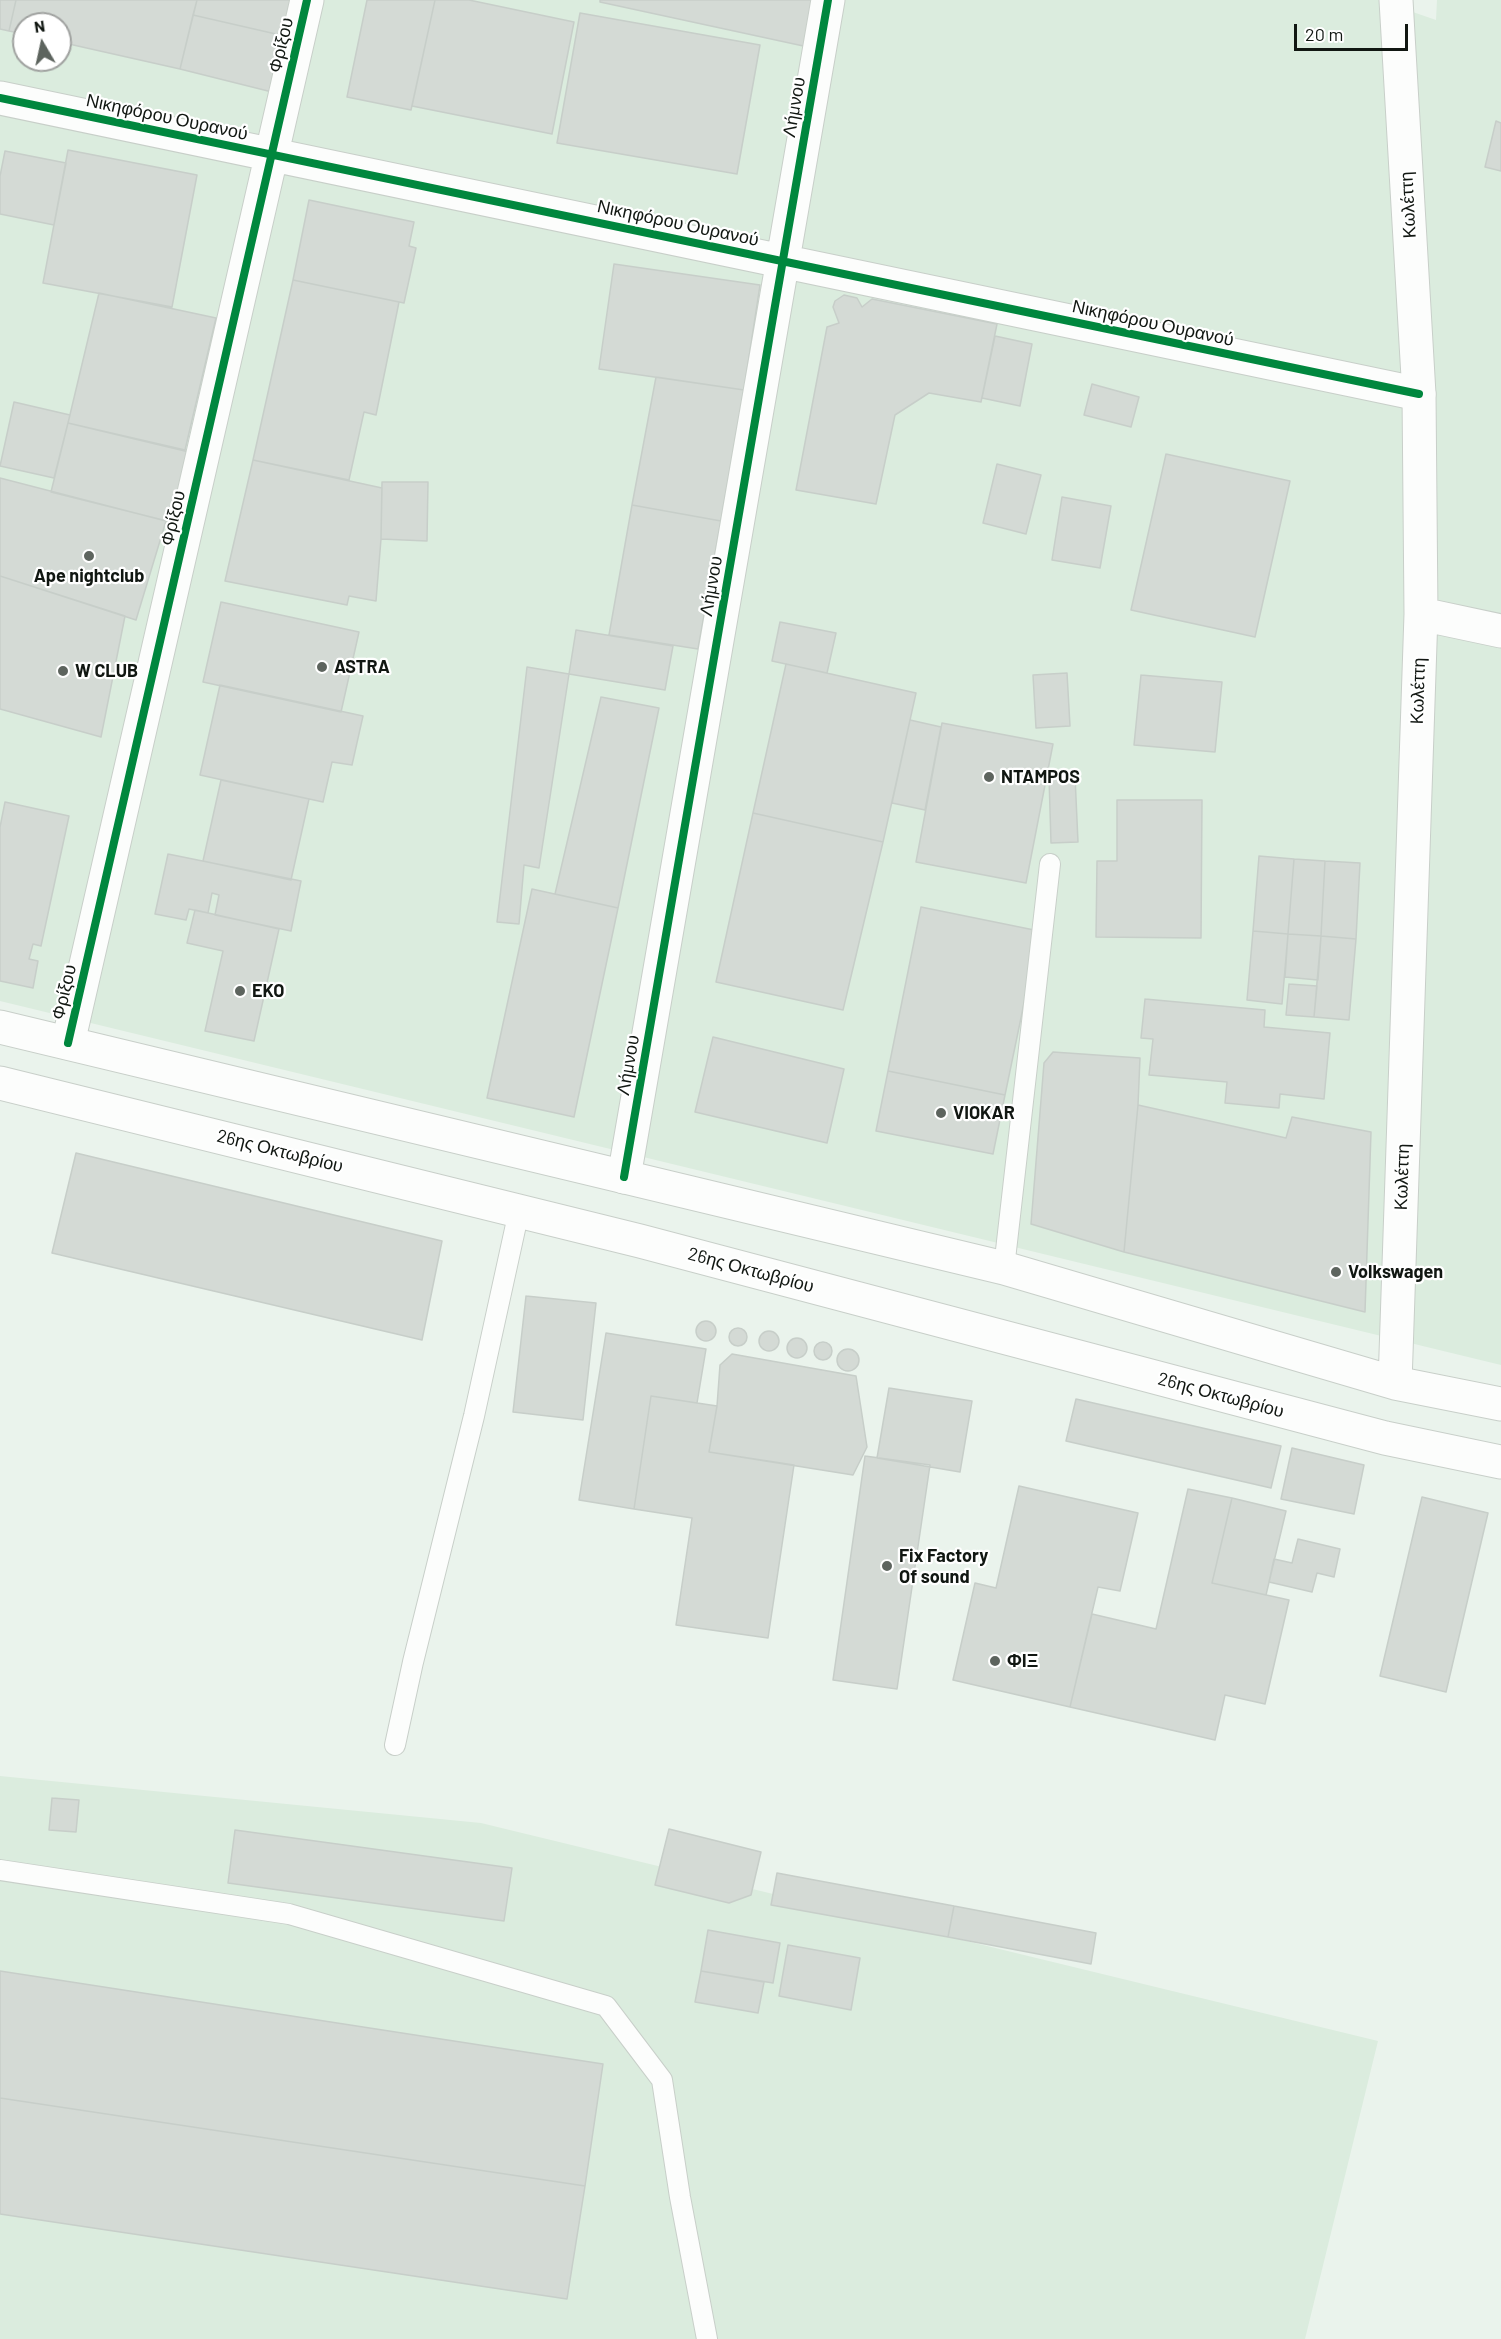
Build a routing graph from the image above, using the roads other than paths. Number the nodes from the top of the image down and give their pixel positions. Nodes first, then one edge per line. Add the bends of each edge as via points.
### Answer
1 (307, 0) edge
2 (828, 0) edge
3 (1396, 0) edge
4 (0, 98) edge
5 (272, 154) junction
6 (782, 260) junction
7 (1419, 394) junction
8 (1421, 614) junction
9 (1501, 631) edge
10 (1050, 864) dead end
11 (0, 1027) edge
12 (68, 1043) junction
13 (0, 1083) edge
14 (624, 1177) junction
15 (519, 1211) junction
16 (1004, 1268) junction
17 (1395, 1383) junction
18 (1501, 1404) edge
19 (1501, 1462) edge
20 (395, 1745) dead end
21 (0, 1870) edge
22 (707, 2339) edge

1 - 5 main road, Φρίξου
2 - 6 main road, Λήμνου
3 - 7 main road, Κωλέττη
4 - 5 main road, Νικηφόρου Ουρανού
5 - 6 main road, Νικηφόρου Ουρανού
5 - 12 main road, Φρίξου
6 - 7 main road, Νικηφόρου Ουρανού
6 - 14 main road, Λήμνου
7 - 8 main road, Κωλέττη
8 - 9 main road
8 - 17 main road, Κωλέττη
10 - 16 lane
11 - 12 main road
12 - 14 main road
13 - 15 main road, 26ης Οκτωβρίου
14 - 16 main road
15 - 19 main road, 26ης Οκτωβρίου via 1385,1438
15 - 20 lane
16 - 17 main road
17 - 18 main road
21 - 22 lane via 289,1914 606,2006 662,2080

